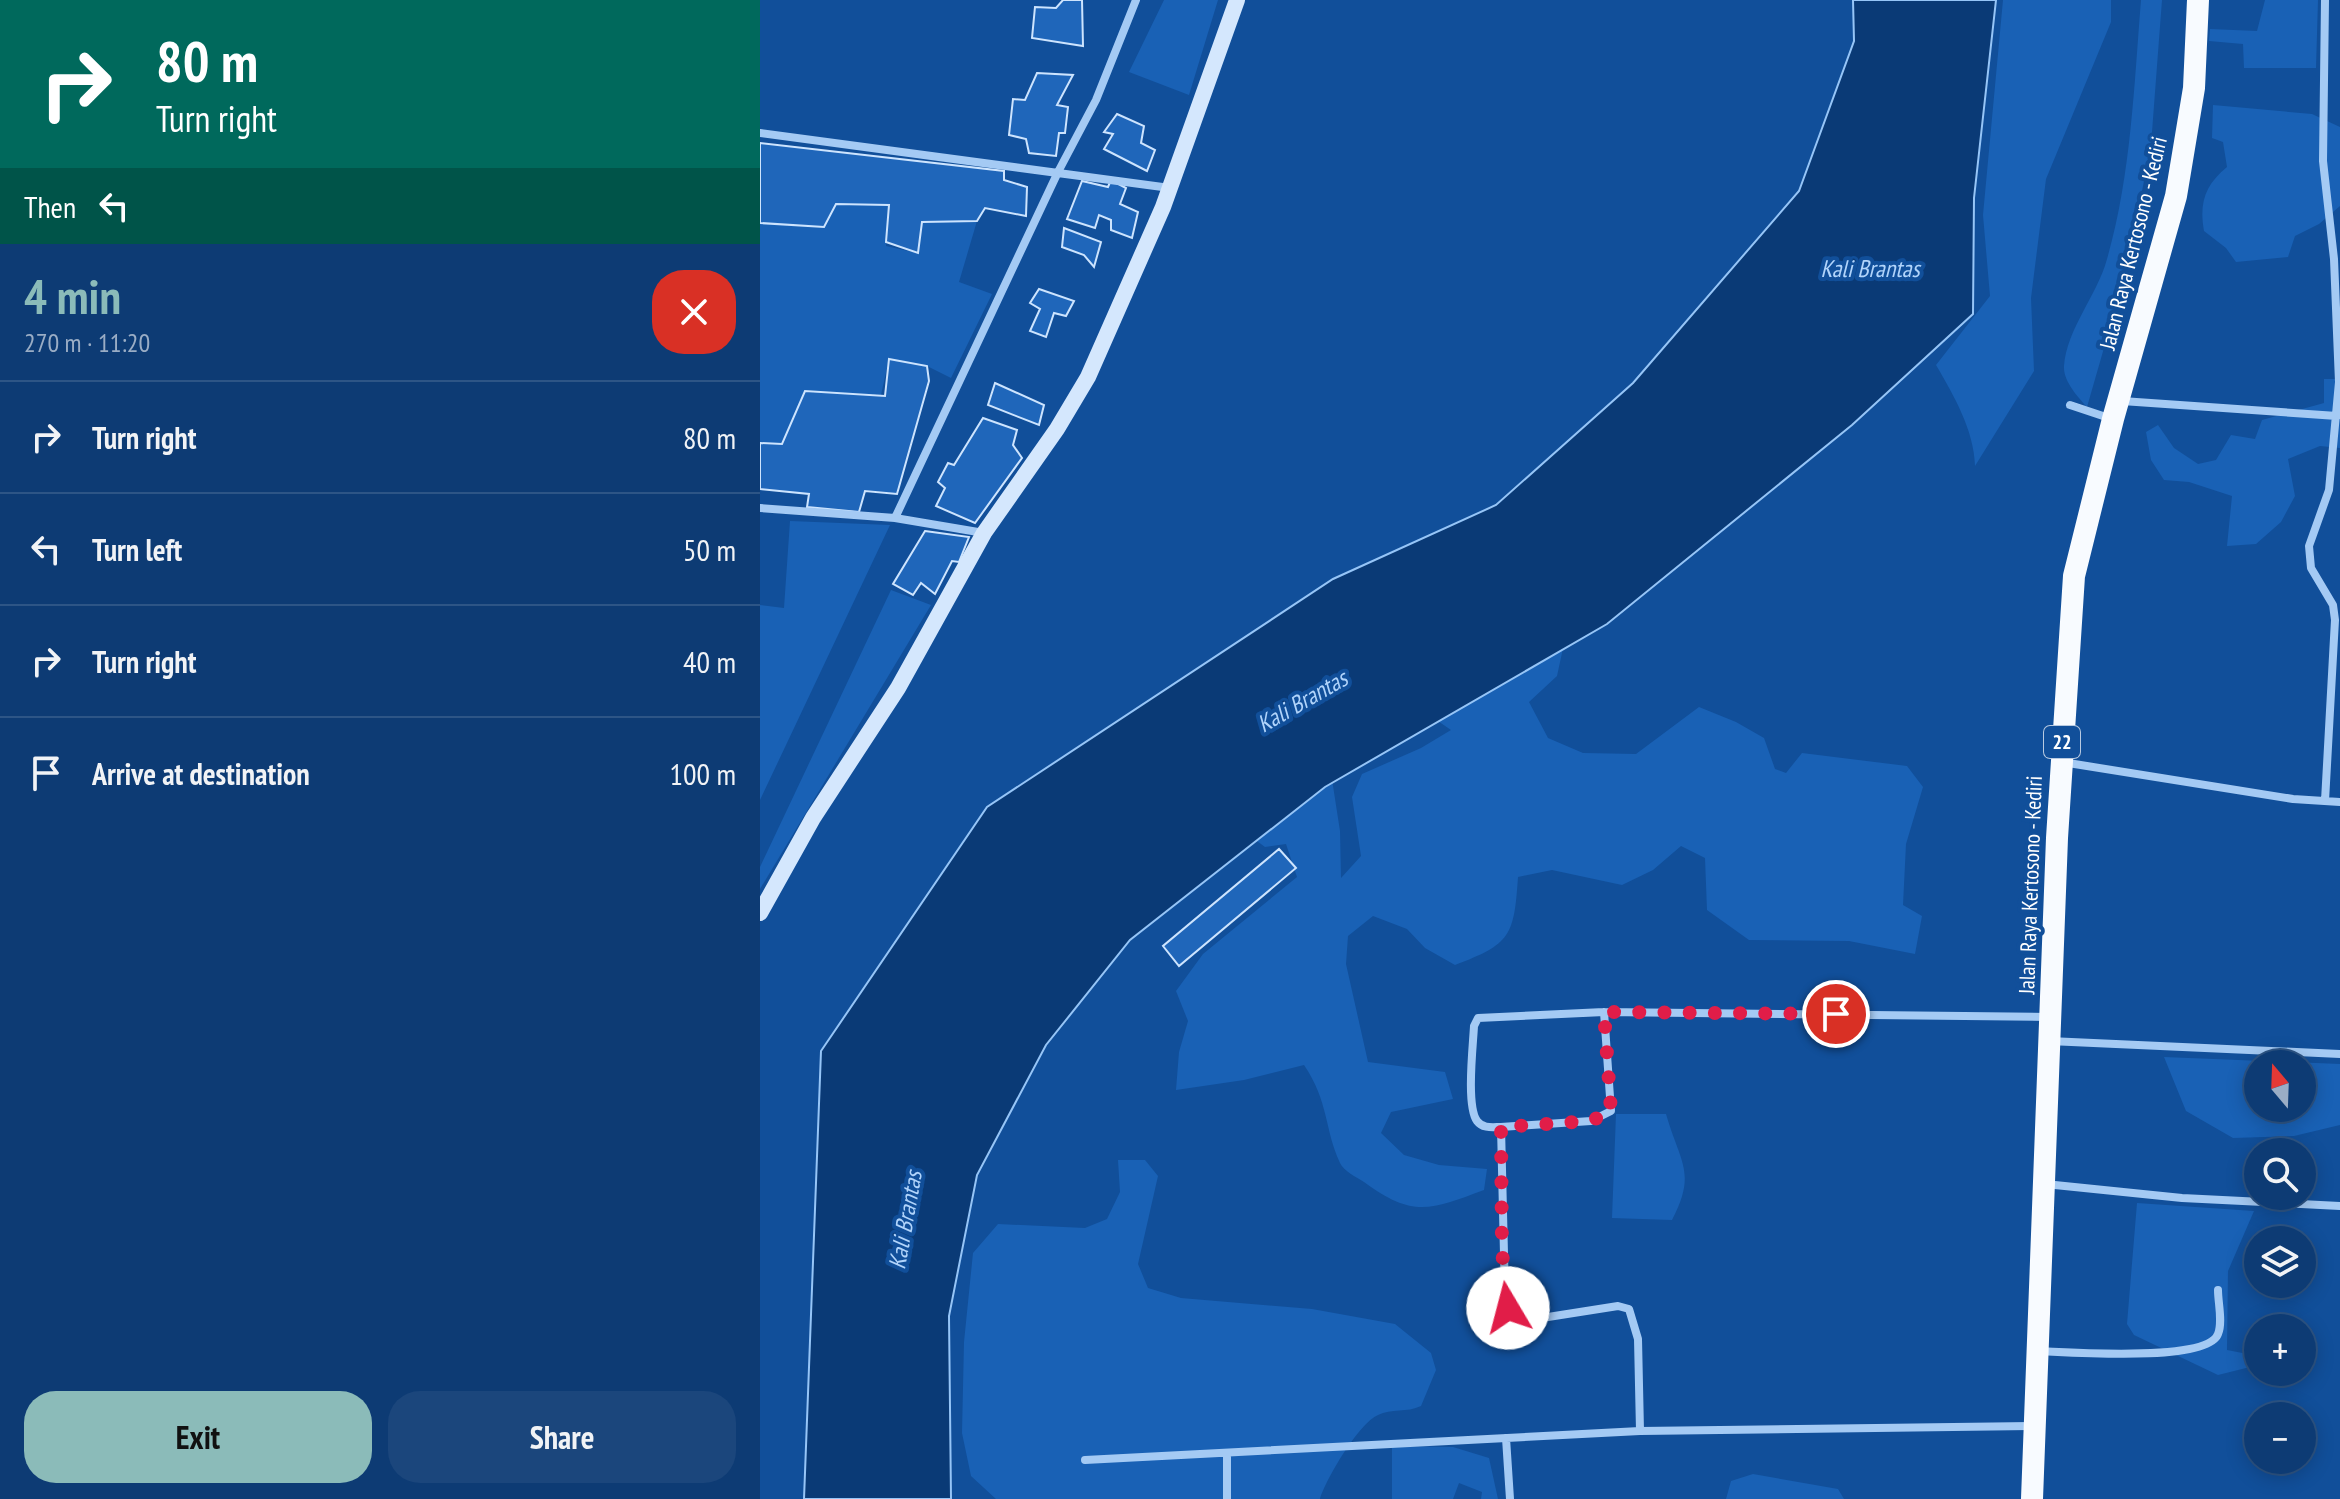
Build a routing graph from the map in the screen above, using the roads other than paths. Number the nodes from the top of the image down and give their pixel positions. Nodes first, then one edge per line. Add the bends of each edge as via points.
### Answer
1 (1136, 0) edge
2 (1237, 0) edge
3 (2198, 0) edge
4 (2325, 0) edge
5 (760, 133) edge
6 (1062, 172) junction
7 (1170, 188) junction
8 (2070, 405) dead end
9 (2116, 410) junction
10 (2337, 416) junction
11 (760, 508) edge
12 (895, 518) junction
13 (984, 533) junction
14 (2061, 762) junction
15 (2325, 801) junction
16 (2340, 802) edge
17 (760, 911) edge
18 (1604, 1012) junction
19 (2050, 1017) junction
20 (2049, 1041) junction
21 (2340, 1054) edge
22 (1501, 1127) junction
23 (2044, 1184) junction
24 (2340, 1206) edge
25 (2218, 1290) dead end
26 (2038, 1351) junction
27 (2033, 1426) junction
28 (1640, 1431) junction
29 (1506, 1438) junction
30 (1227, 1454) junction
31 (1085, 1460) dead end
32 (1227, 1499) edge
33 (1510, 1499) edge
34 (2032, 1499) edge

1 - 6 street
2 - 7 main road
3 - 9 highway, Jalan Raya Kertosono - Kediri / 22 via 2185,150
4 - 10 street via 2322,147 2340,353
5 - 6 street
6 - 7 street
6 - 12 street
7 - 13 main road via 1088,377
8 - 9 street
9 - 10 street
9 - 14 highway, Jalan Raya Kertosono - Kediri / 22 via 2074,576
10 - 15 street via 2329,490 2309,546 2311,568 2333,605 2335,620
11 - 12 street
12 - 13 street
13 - 17 main road via 898,688
14 - 15 street
14 - 19 highway, Jalan Raya Kertosono - Kediri / 22
15 - 16 street
18 - 19 street
18 - 22 street via 1611,1111 1591,1121
18 - 22 street via 1478,1018 1472,1107 1477,1122
19 - 20 highway, Jalan Raya Kertosono - Kediri / 22
20 - 21 street
20 - 23 highway, Jalan Raya Kertosono - Kediri / 22
22 - 28 street via 1508,1308 1512,1315 1529,1320 1618,1306 1629,1309 1638,1339
23 - 24 street
23 - 26 highway, Jalan Raya Kertosono - Kediri / 22
25 - 26 street via 2218,1334 2202,1347 2161,1353
26 - 27 highway, Jalan Raya Kertosono - Kediri / 22
27 - 28 street
27 - 34 highway, Jalan Raya Kertosono - Kediri / 22
28 - 29 street
29 - 30 street
29 - 33 street
30 - 31 street
30 - 32 street

